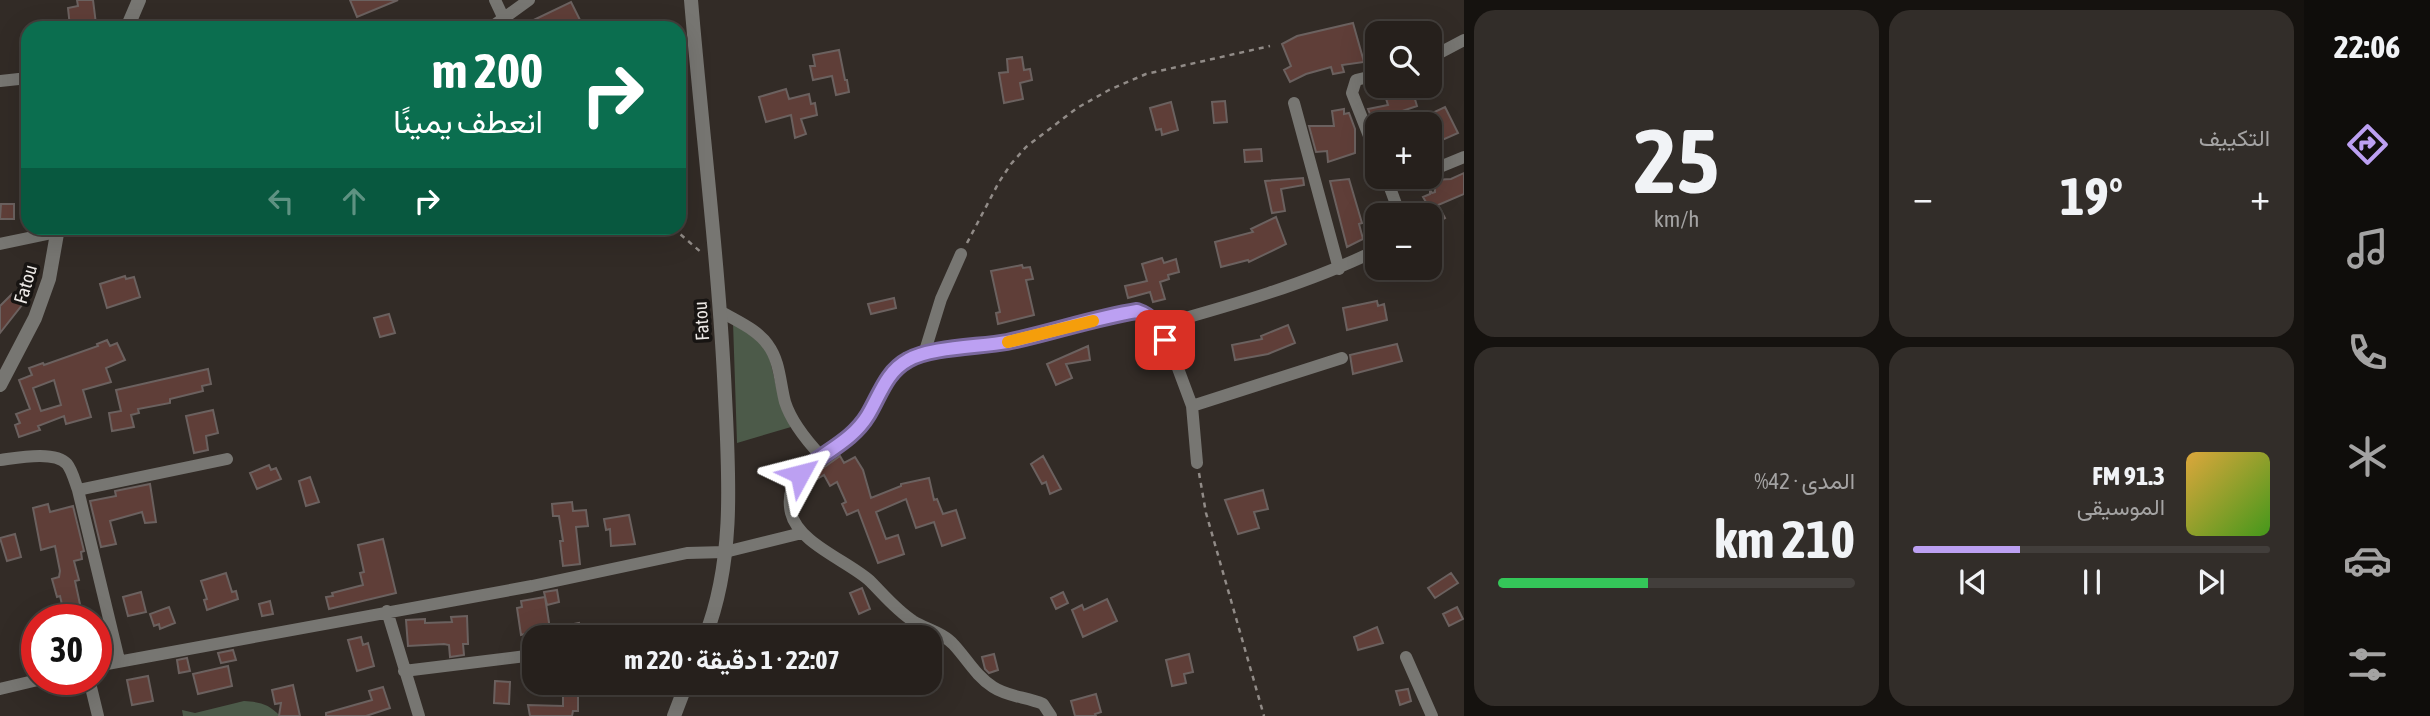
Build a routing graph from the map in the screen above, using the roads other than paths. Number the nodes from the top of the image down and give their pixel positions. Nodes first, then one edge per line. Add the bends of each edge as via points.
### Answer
1 (139, 0) edge
2 (495, 0) edge
3 (528, 0) edge
4 (691, 0) edge
5 (503, 17) junction
6 (130, 21) edge
7 (498, 21) edge
8 (1464, 40) edge
9 (1442, 52) edge
10 (21, 78) edge
11 (1365, 78) edge
12 (0, 80) edge
13 (1294, 103) dead end
14 (1365, 126) edge
15 (1464, 157) edge
16 (1442, 166) edge
17 (37, 235) edge
18 (57, 235) edge
19 (0, 244) edge
20 (961, 254) road end
21 (1365, 256) edge
22 (1339, 269) junction
23 (720, 311) junction
24 (1157, 326) junction
25 (924, 354) junction
26 (1342, 358) dead end
27 (0, 385) edge
28 (1192, 406) junction
29 (821, 456) junction
30 (227, 459) dead end
31 (0, 460) edge
32 (1197, 463) road end
33 (78, 490) junction
34 (802, 533) junction
35 (725, 552) junction
36 (387, 611) junction
37 (710, 625) edge
38 (522, 656) edge
39 (1406, 657) dead end
40 (119, 660) junction
41 (112, 662) edge
42 (404, 671) junction
43 (21, 684) edge
44 (0, 689) edge
45 (93, 695) edge
46 (682, 695) edge
47 (98, 716) edge
48 (419, 716) edge
49 (674, 716) edge
50 (1051, 716) edge
51 (1432, 716) edge

1 - 6 street
2 - 5 street
3 - 5 street
4 - 23 street, Fatou
5 - 7 street
8 - 9 street
10 - 12 street
11 - 14 street via 1356,80 1352,93
13 - 22 street
15 - 16 street
17 - 19 street
18 - 27 street, Fatou via 36,318
20 - 25 street
21 - 22 street
22 - 24 street
23 - 29 street via 769,345 786,404
23 - 35 street, Fatou via 728,453
24 - 25 street via 1147,314 1137,311 1007,342
24 - 28 street
25 - 29 street via 907,360 887,377 853,434
26 - 28 street
28 - 32 street
29 - 34 street via 800,474 790,498 791,512
30 - 33 street
31 - 33 street via 58,457 67,464
33 - 40 street
34 - 35 street
34 - 50 street via 861,574 911,620 954,645 994,688 1043,704
35 - 36 street via 687,553
35 - 37 street, Fatou
36 - 40 street
36 - 42 street
38 - 42 street
39 - 51 street
40 - 41 street
42 - 48 street
43 - 44 street
45 - 47 street
46 - 49 street

